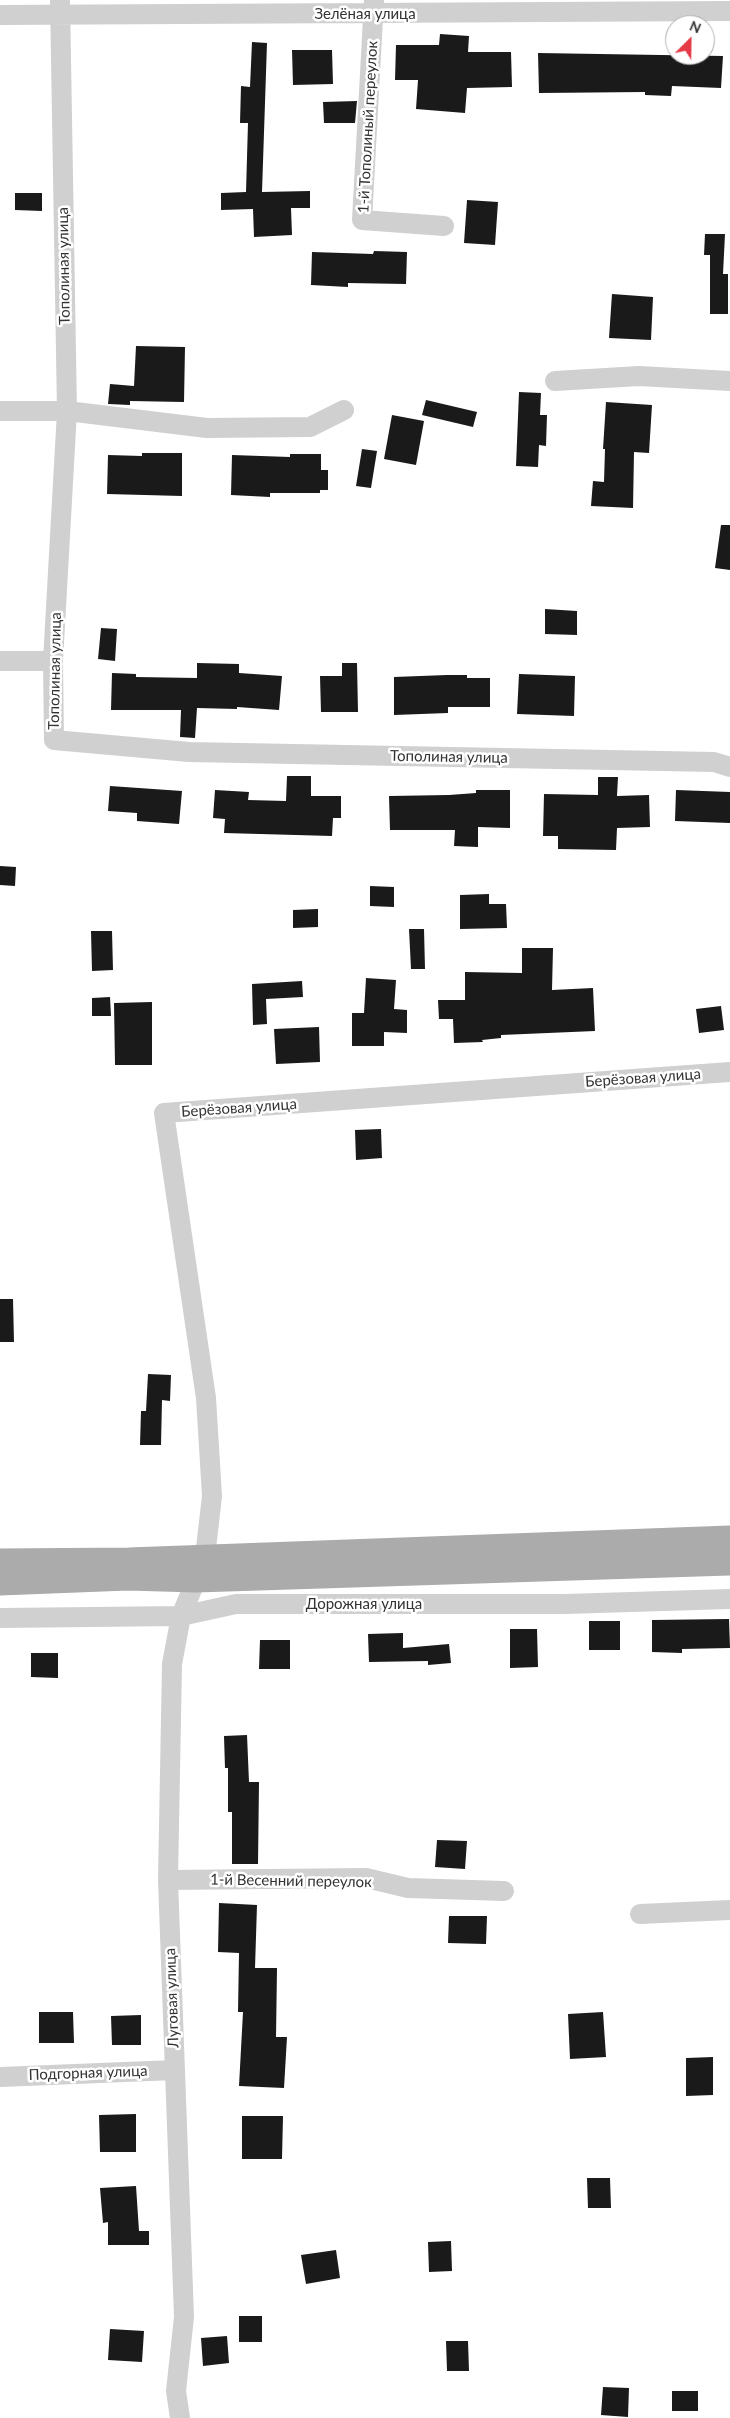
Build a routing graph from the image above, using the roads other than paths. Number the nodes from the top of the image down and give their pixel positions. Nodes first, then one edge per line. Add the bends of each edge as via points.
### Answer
1 (59, 7) edge
2 (374, 7) edge
3 (730, 12) edge
4 (0, 15) edge
5 (444, 226) dead end
6 (554, 381) dead end
7 (730, 381) edge
8 (344, 410) dead end
9 (0, 411) edge
10 (68, 412) junction
11 (0, 660) edge
12 (54, 661) junction
13 (730, 767) edge
14 (730, 1072) edge
15 (730, 1538) edge
16 (205, 1557) junction
17 (0, 1561) edge
18 (730, 1563) edge
19 (196, 1580) junction
20 (0, 1583) edge
21 (730, 1598) edge
22 (181, 1616) junction
23 (0, 1618) edge
24 (168, 1880) junction
25 (504, 1892) dead end
26 (730, 1910) edge
27 (640, 1914) dead end
28 (175, 2070) junction
29 (0, 2077) edge
30 (180, 2418) edge

1 - 2 street, Зелёная улица
1 - 4 street, Зелёная улица
1 - 10 street, Тополиная улица
2 - 3 street, Зелёная улица
2 - 5 street, 1-й Тополиный переулок via 362,220
6 - 7 street via 639,376
8 - 10 street via 310,427 208,428
9 - 10 street
10 - 12 street, Тополиная улица
11 - 12 street
12 - 13 street, Тополиная улица via 54,740 189,752 714,762
14 - 16 street, Берёзовая улица via 164,1113 206,1398 212,1496
15 - 16 main road
16 - 17 main road
18 - 19 main road, Дорожная улица
19 - 20 main road, Дорожная улица via 128,1578
19 - 22 street, Луговая улица
21 - 22 street, Дорожная улица via 565,1604 236,1604
22 - 23 street, Дорожная улица
22 - 24 street, Луговая улица via 172,1664
24 - 25 street, 1-й Весенний переулок via 366,1878 408,1888
24 - 28 street, Луговая улица
26 - 27 street
28 - 29 street, Подгорная улица
28 - 30 street, Луговая улица via 184,2317 176,2391

